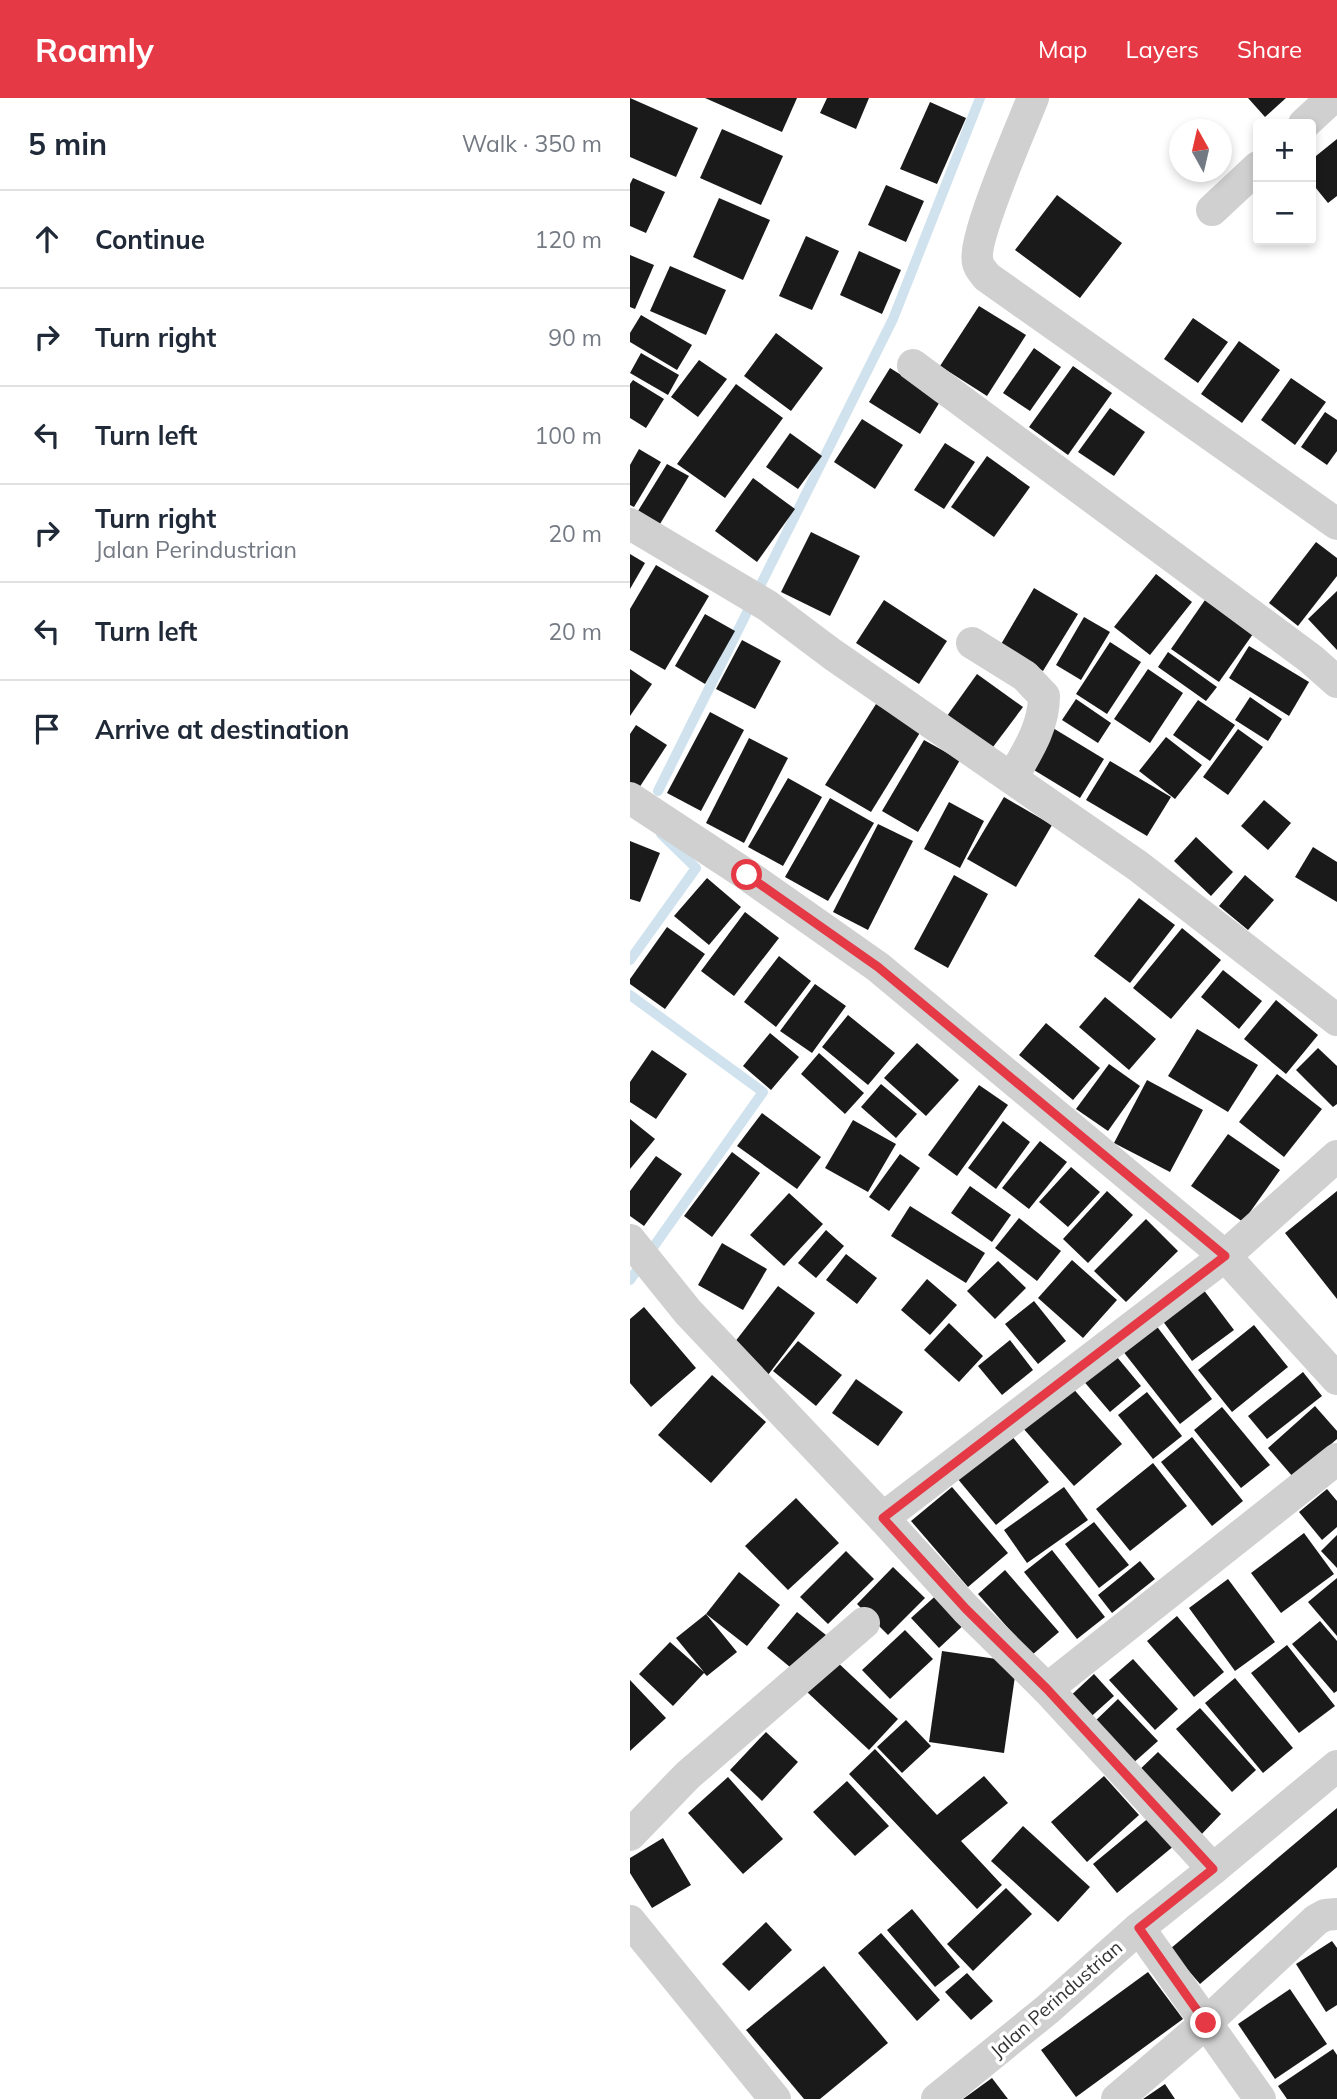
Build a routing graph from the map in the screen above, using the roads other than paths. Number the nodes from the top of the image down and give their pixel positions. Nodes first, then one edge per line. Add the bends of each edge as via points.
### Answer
1 (1032, 98) edge
2 (1332, 98) edge
3 (1309, 119) edge
4 (1253, 172) edge
5 (1212, 210) dead end
6 (913, 365) dead end
7 (630, 524) edge
8 (1337, 524) edge
9 (972, 643) dead end
10 (1337, 682) edge
11 (1012, 778) junction
12 (630, 798) edge
13 (1337, 1020) edge
14 (1337, 1156) edge
15 (632, 1241) edge
16 (1225, 1256) junction
17 (1337, 1379) edge
18 (1337, 1458) edge
19 (883, 1518) junction
20 (863, 1623) dead end
21 (1047, 1689) junction
22 (1337, 1766) edge
23 (630, 1835) edge
24 (1213, 1869) junction
25 (1337, 1914) edge
26 (630, 1921) edge
27 (1139, 1928) junction
28 (1206, 2023) junction
29 (775, 2099) edge
30 (937, 2099) edge
31 (1117, 2099) edge
32 (1260, 2099) edge

1 - 8 street via 977,250 978,263 987,277
2 - 3 street
4 - 5 street
6 - 10 street
7 - 11 street via 756,598
9 - 11 street via 1025,676 1044,696 1034,739
11 - 13 street via 1138,866
12 - 16 street via 878,967
14 - 16 street
15 - 19 street via 688,1312
16 - 17 street
16 - 19 street
18 - 21 street
19 - 21 street
20 - 23 street via 688,1775
21 - 24 street
22 - 24 street, Jalan Perindustrian
24 - 27 street, Jalan Perindustrian
25 - 28 street via 1316,1920
26 - 29 street
27 - 28 street
27 - 30 street, Jalan Perindustrian
28 - 31 street
28 - 32 street

